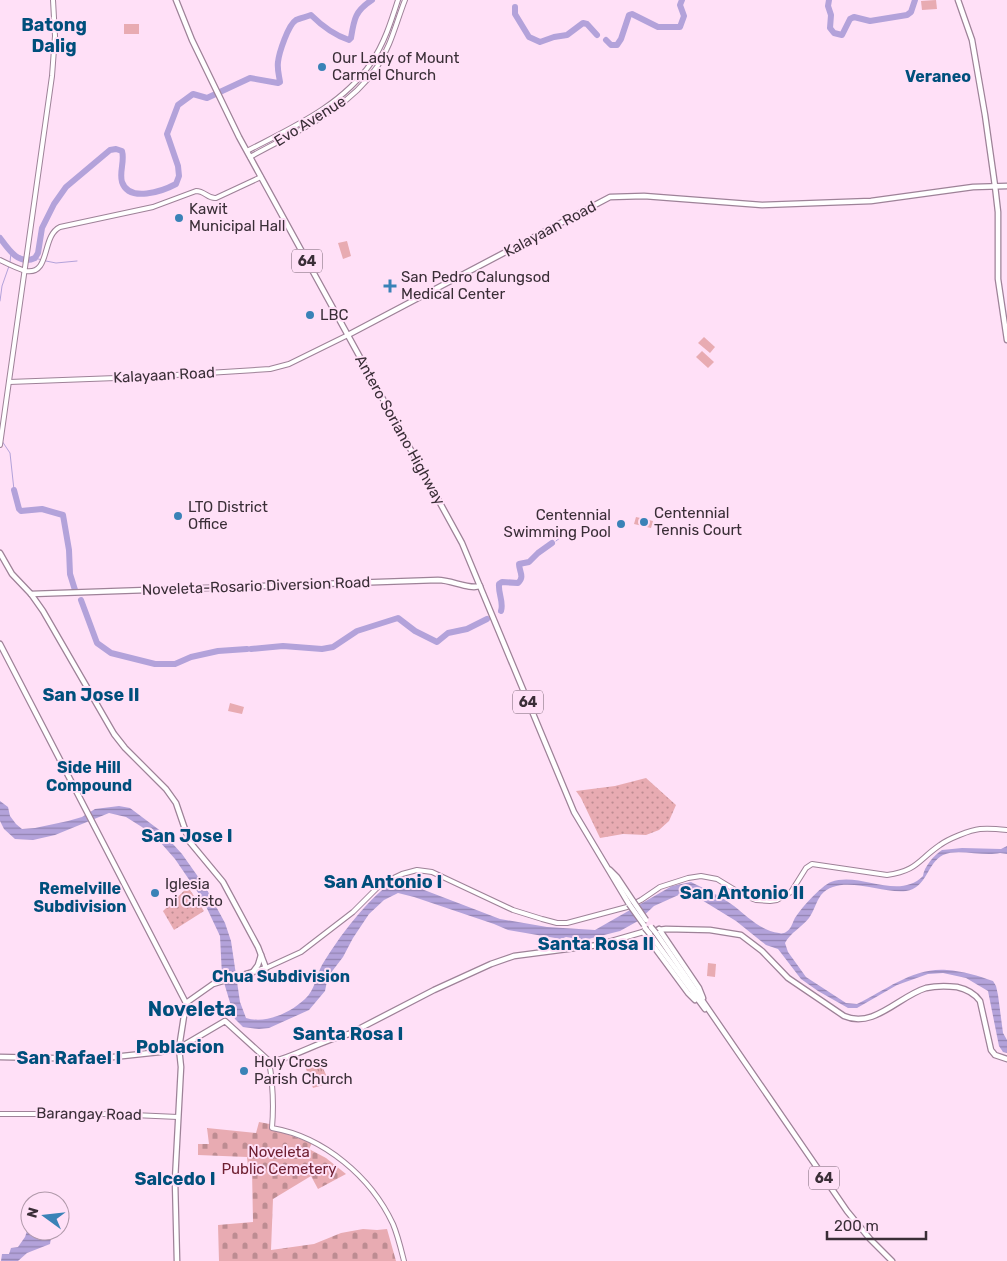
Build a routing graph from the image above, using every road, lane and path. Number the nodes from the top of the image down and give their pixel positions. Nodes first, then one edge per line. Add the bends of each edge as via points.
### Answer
1 (53, 0) edge
2 (176, 0) edge
3 (398, 0) edge
4 (958, 0) edge
5 (405, 1) edge
6 (386, 36) junction
7 (392, 39) junction
8 (332, 103) junction
9 (336, 108) junction
10 (247, 151) junction
11 (250, 157) junction
12 (261, 177) junction
13 (995, 186) junction
14 (1007, 186) edge
15 (0, 260) edge
16 (25, 268) junction
17 (348, 335) junction
18 (1007, 340) edge
19 (9, 382) junction
20 (0, 444) edge
21 (0, 553) edge
22 (480, 586) junction
23 (31, 594) junction
24 (0, 644) edge
25 (1007, 830) edge
26 (631, 902) junction
27 (646, 928) junction
28 (655, 932) junction
29 (261, 954) junction
30 (266, 968) junction
31 (252, 973) junction
32 (186, 1003) junction
33 (704, 1005) junction
34 (179, 1048) junction
35 (0, 1056) edge
36 (1007, 1059) edge
37 (269, 1062) junction
38 (0, 1114) edge
39 (178, 1117) junction
40 (177, 1261) edge
41 (404, 1261) edge
42 (892, 1261) edge

1 - 16 street via 52,76
2 - 10 main road, Antero Soriano Highway / 64 via 192,40
3 - 5 street
3 - 6 street, Evo Avenue
4 - 13 main road via 974,47
5 - 7 street, Evo Avenue
6 - 7 street
6 - 8 street, Evo Avenue via 362,75
7 - 9 street, Evo Avenue via 377,67 352,96
8 - 9 street
8 - 10 street, Evo Avenue
9 - 11 street, Evo Avenue
10 - 11 main road, Antero Soriano Highway / 64
11 - 12 main road, Antero Soriano Highway / 64
12 - 16 street via 216,198 196,191 153,207 60,227 53,231 43,261 34,270
12 - 17 main road, Antero Soriano Highway / 64
13 - 14 main road, Kalayaan Road
13 - 17 main road, Kalayaan Road via 871,201 762,205 644,196 610,197
13 - 18 main road via 998,279
15 - 16 street
16 - 19 street
17 - 19 street, Kalayaan Road via 289,364 270,369
17 - 22 main road, Antero Soriano Highway / 64 via 447,514
19 - 20 street
21 - 23 main road via 12,574
22 - 23 main road, Noveleta-Rosario Diversion Road via 472,588 454,581 438,580
22 - 26 main road, Antero Soriano Highway / 64 via 568,800 590,842 617,877
23 - 29 main road via 114,734 176,803 189,841 223,882
24 - 32 main road
25 - 30 street via 971,831 941,844 917,865 897,874 812,864 791,892 770,901 756,900 717,879 701,876 660,887 627,907 568,923 557,923 521,912 432,872 417,870 381,884 353,912 301,952
26 - 27 main road, Antero Soriano Highway / 64, bridge
26 - 27 main road, Antero Soriano Highway / 64, bridge via 646,920
27 - 28 main road, Antero Soriano Highway / 64, bridge
27 - 28 main road
27 - 33 main road via 688,993
27 - 37 main road via 604,944 521,955 491,964 349,1034
28 - 33 main road, Antero Soriano Highway / 64
28 - 36 main road via 710,930 741,935 788,978 844,1016 855,1019 873,1016 926,988 962,989 980,1001 991,1050
29 - 30 main road
29 - 31 main road
30 - 31 main road
31 - 32 main road via 206,988
32 - 34 main road
33 - 42 main road, Antero Soriano Highway / 64 via 847,1211
34 - 35 main road via 106,1058
34 - 37 main road via 225,1021
34 - 39 main road
37 - 41 street via 273,1081 272,1128 309,1139 351,1167 389,1216
38 - 39 street, Barangay Road
39 - 40 main road via 175,1180

